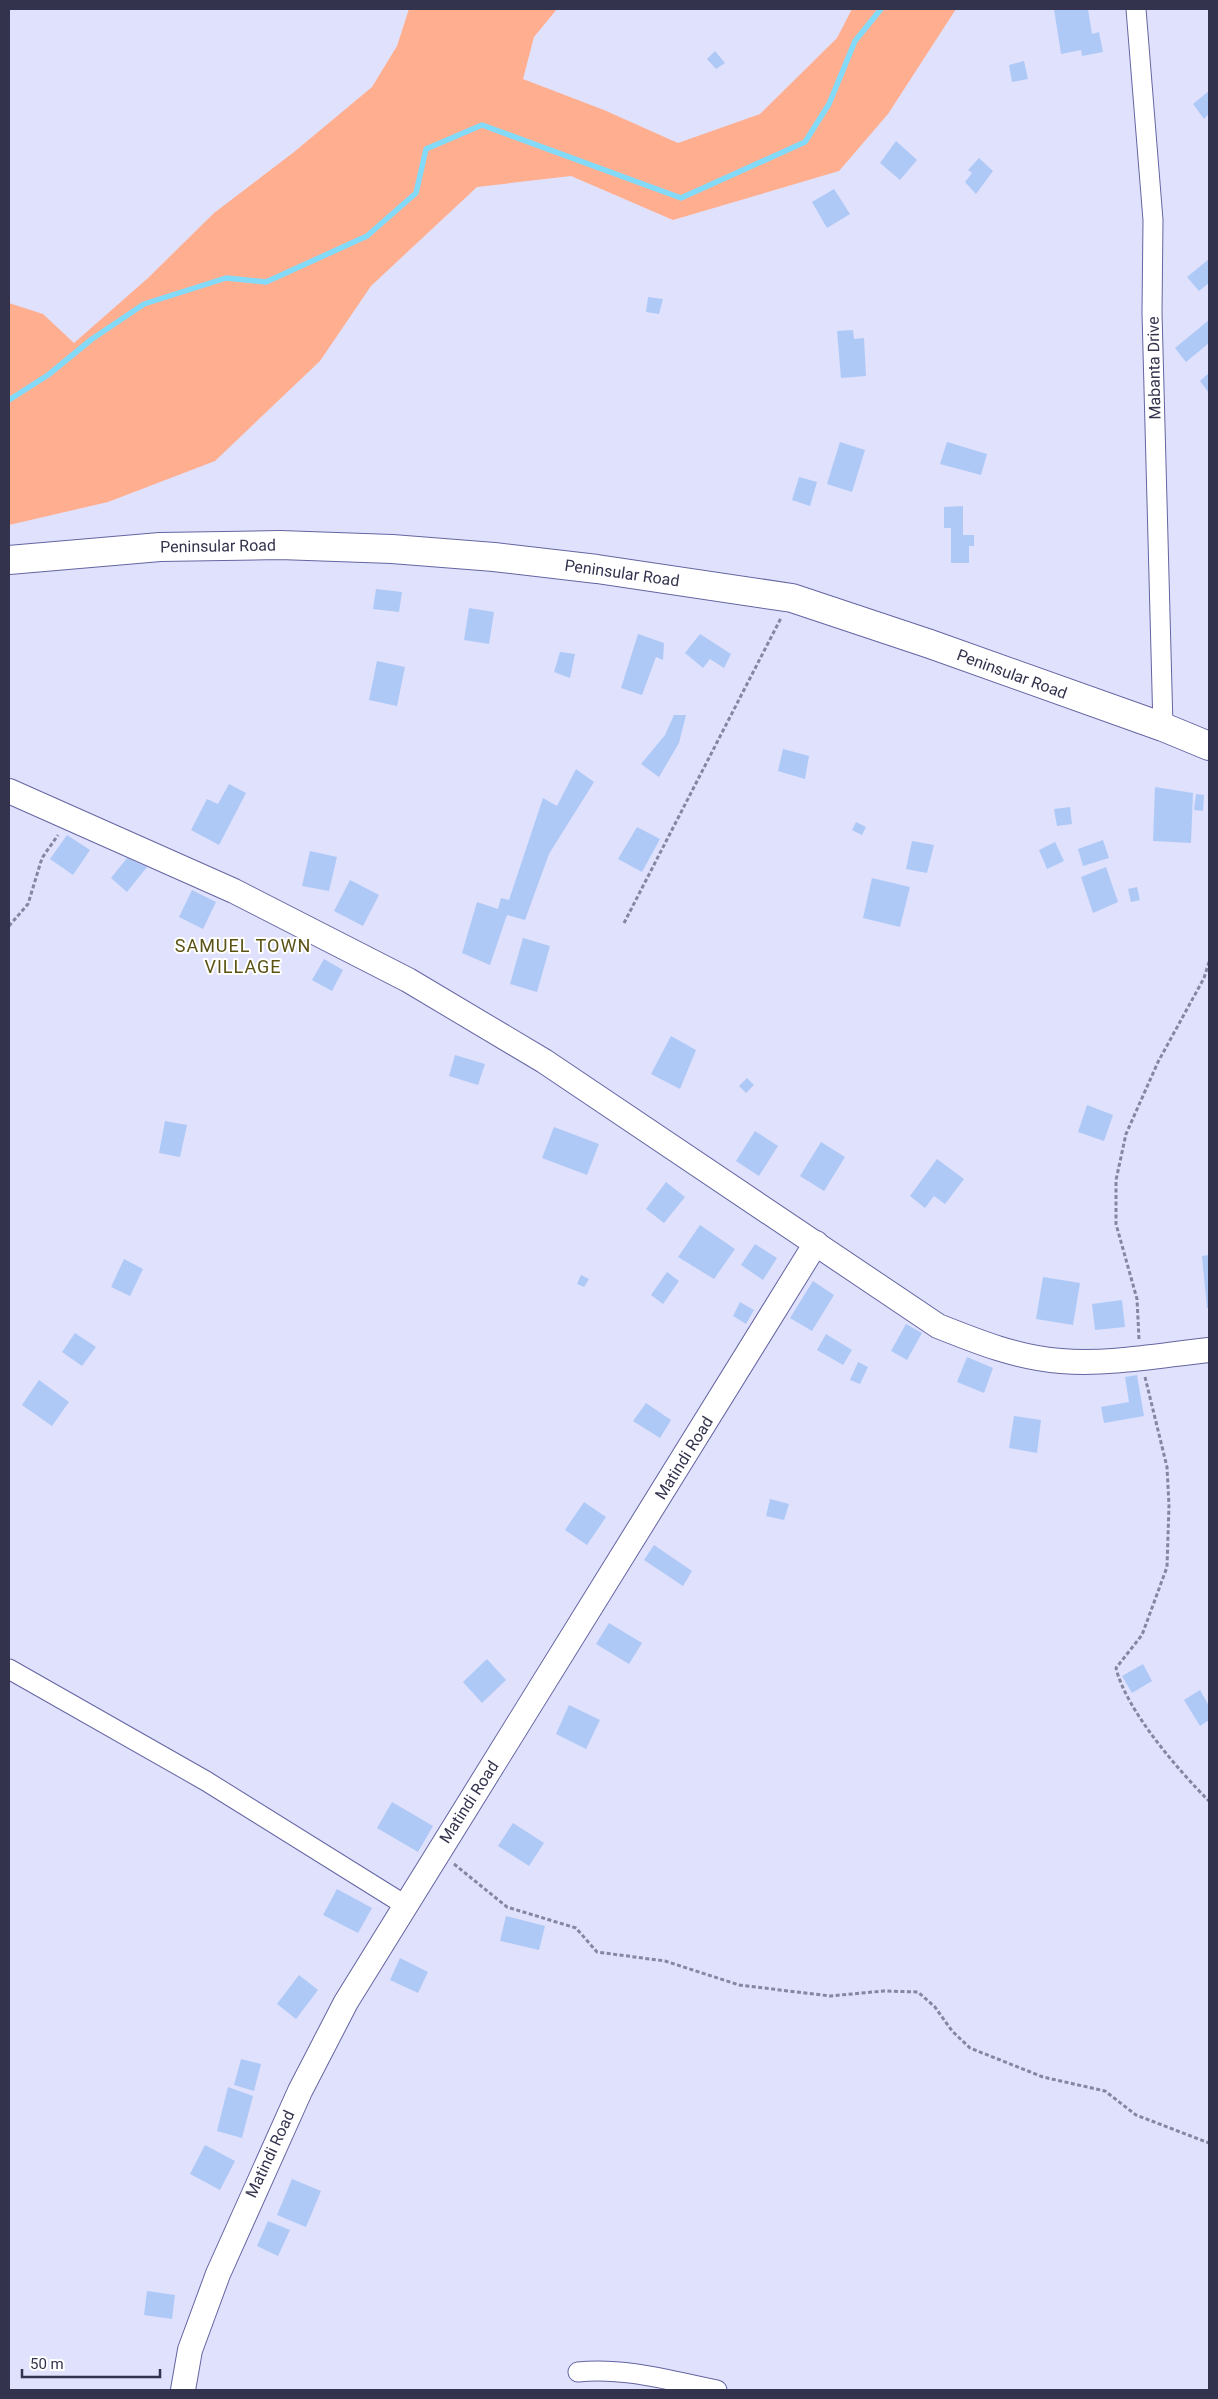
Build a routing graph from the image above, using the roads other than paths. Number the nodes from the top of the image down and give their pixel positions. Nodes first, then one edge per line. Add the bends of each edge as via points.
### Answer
1 (1136, 9) edge
2 (9, 560) edge
3 (1163, 728) junction
4 (1209, 746) edge
5 (9, 791) edge
6 (816, 1243) junction
7 (1209, 1350) edge
8 (9, 1669) edge
9 (405, 1905) junction
10 (578, 2372) dead end
11 (183, 2390) edge
12 (717, 2390) edge

1 - 3 street, Mabanta Drive via 1153,220
2 - 3 main road, Peninsular Road via 160,547 280,544 494,557 597,569 792,598
3 - 4 main road, Peninsular Road
5 - 6 street via 234,891 408,980 544,1061
6 - 7 street via 938,1326 998,1350 1061,1361
6 - 9 street, Matindi Road
8 - 9 street via 206,1781
9 - 11 street, Matindi Road via 346,2002 254,2189 190,2350
10 - 12 street via 648,2376

